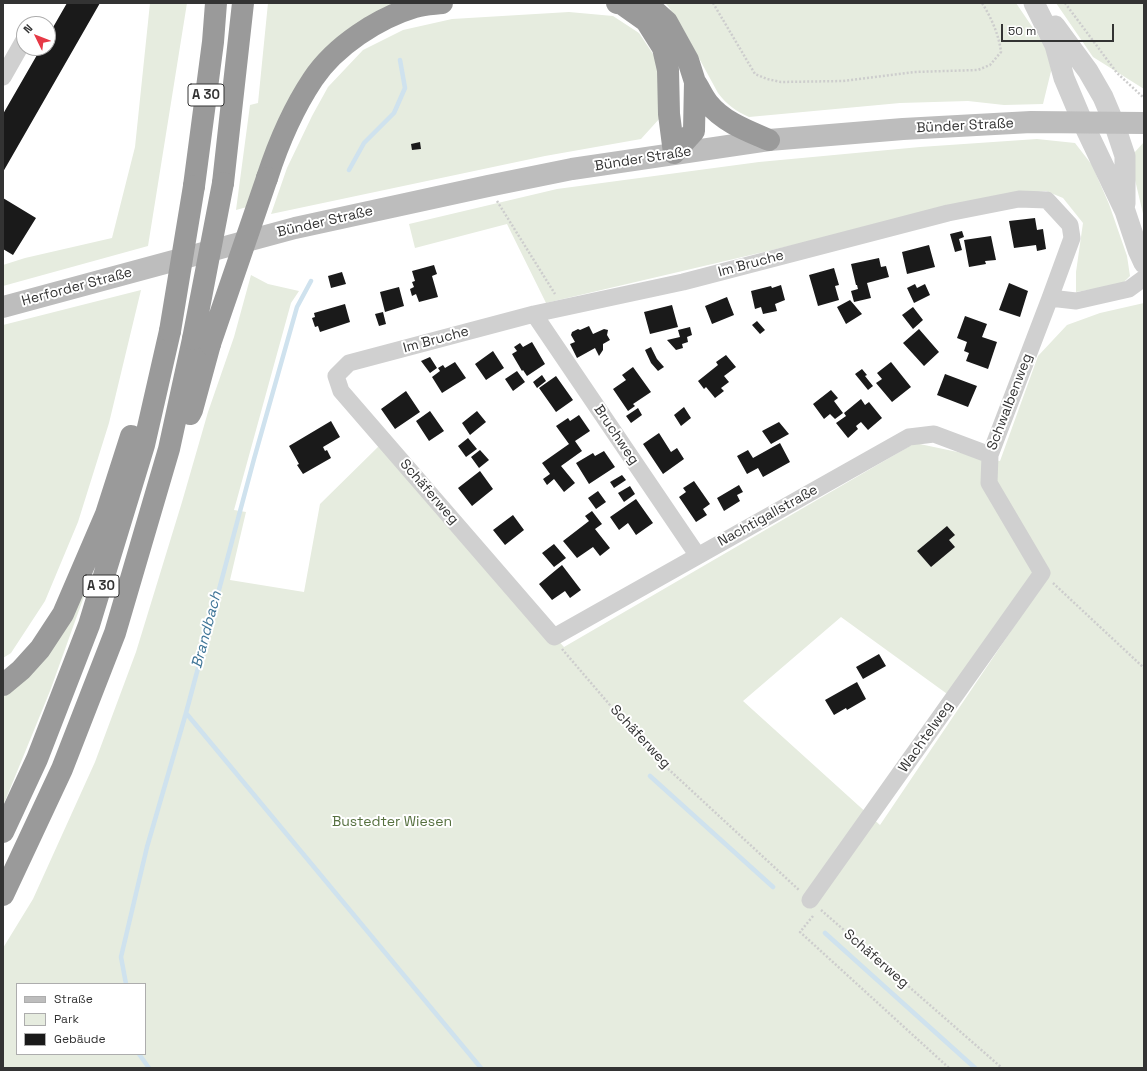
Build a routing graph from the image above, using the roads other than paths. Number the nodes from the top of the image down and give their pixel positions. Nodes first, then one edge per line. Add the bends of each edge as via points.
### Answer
1 (216, 3) edge
2 (243, 3) edge
3 (442, 3) edge
4 (617, 3) edge
5 (646, 3) edge
6 (1034, 3) edge
7 (1038, 3) edge
8 (16, 54) edge
9 (3, 77) edge
10 (695, 82) junction
11 (1083, 123) junction
12 (1114, 123) junction
13 (1144, 123) edge
14 (769, 140) junction
15 (674, 153) junction
16 (1126, 211) junction
17 (1144, 263) edge
18 (152, 267) joint
19 (1144, 278) edge
20 (1050, 298) junction
21 (3, 307) edge
22 (534, 314) junction
23 (170, 331) junction
24 (202, 341) junction
25 (349, 364) joint
26 (990, 455) junction
27 (698, 556) junction
28 (1042, 573) joint
29 (554, 637) joint
30 (3, 685) edge
31 (3, 832) edge
32 (3, 895) edge
33 (810, 900) road end

1 - 23 highway, A 30, bridge via 194,186
2 - 24 highway, A 30, bridge
3 - 24 highway, bridge via 416,7 363,32 334,54 313,78 295,108 273,159
4 - 15 highway via 646,20 663,48 668,70 669,114
5 - 10 highway via 667,22 688,60
6 - 11 street via 1055,45 1064,78
7 - 12 street via 1104,97
8 - 9 street
10 - 14 highway via 709,104 723,117
10 - 15 highway via 694,131
11 - 12 main road, Bünder Straße
11 - 14 main road, Bünder Straße via 1001,123
11 - 16 street
12 - 13 main road, Bünder Straße
12 - 16 street via 1125,156
14 - 15 main road, Bünder Straße
15 - 18 main road, Bünder Straße via 488,186 295,228
16 - 17 street
18 - 21 main road, Herforder Straße
19 - 20 street via 1129,290 1076,301
20 - 22 street, Im Bruche via 1072,238 1070,225 1047,200 1019,199 940,215 683,282
20 - 26 street, Schwalbenweg
22 - 25 street, Im Bruche
22 - 27 street, Bruchweg
23 - 30 highway via 154,346 129,442 106,514 63,614 40,649
23 - 31 highway, A 30 via 144,445 89,625 37,759
24 - 32 highway, A 30 via 114,632 62,769
25 - 29 street, Schäferweg via 336,376 341,391
26 - 27 street, Nachtigallstraße via 934,434 909,437
26 - 28 street, Schwalbenweg via 989,483
27 - 29 street, Nachtigallstraße
28 - 33 street, Wachtelweg

